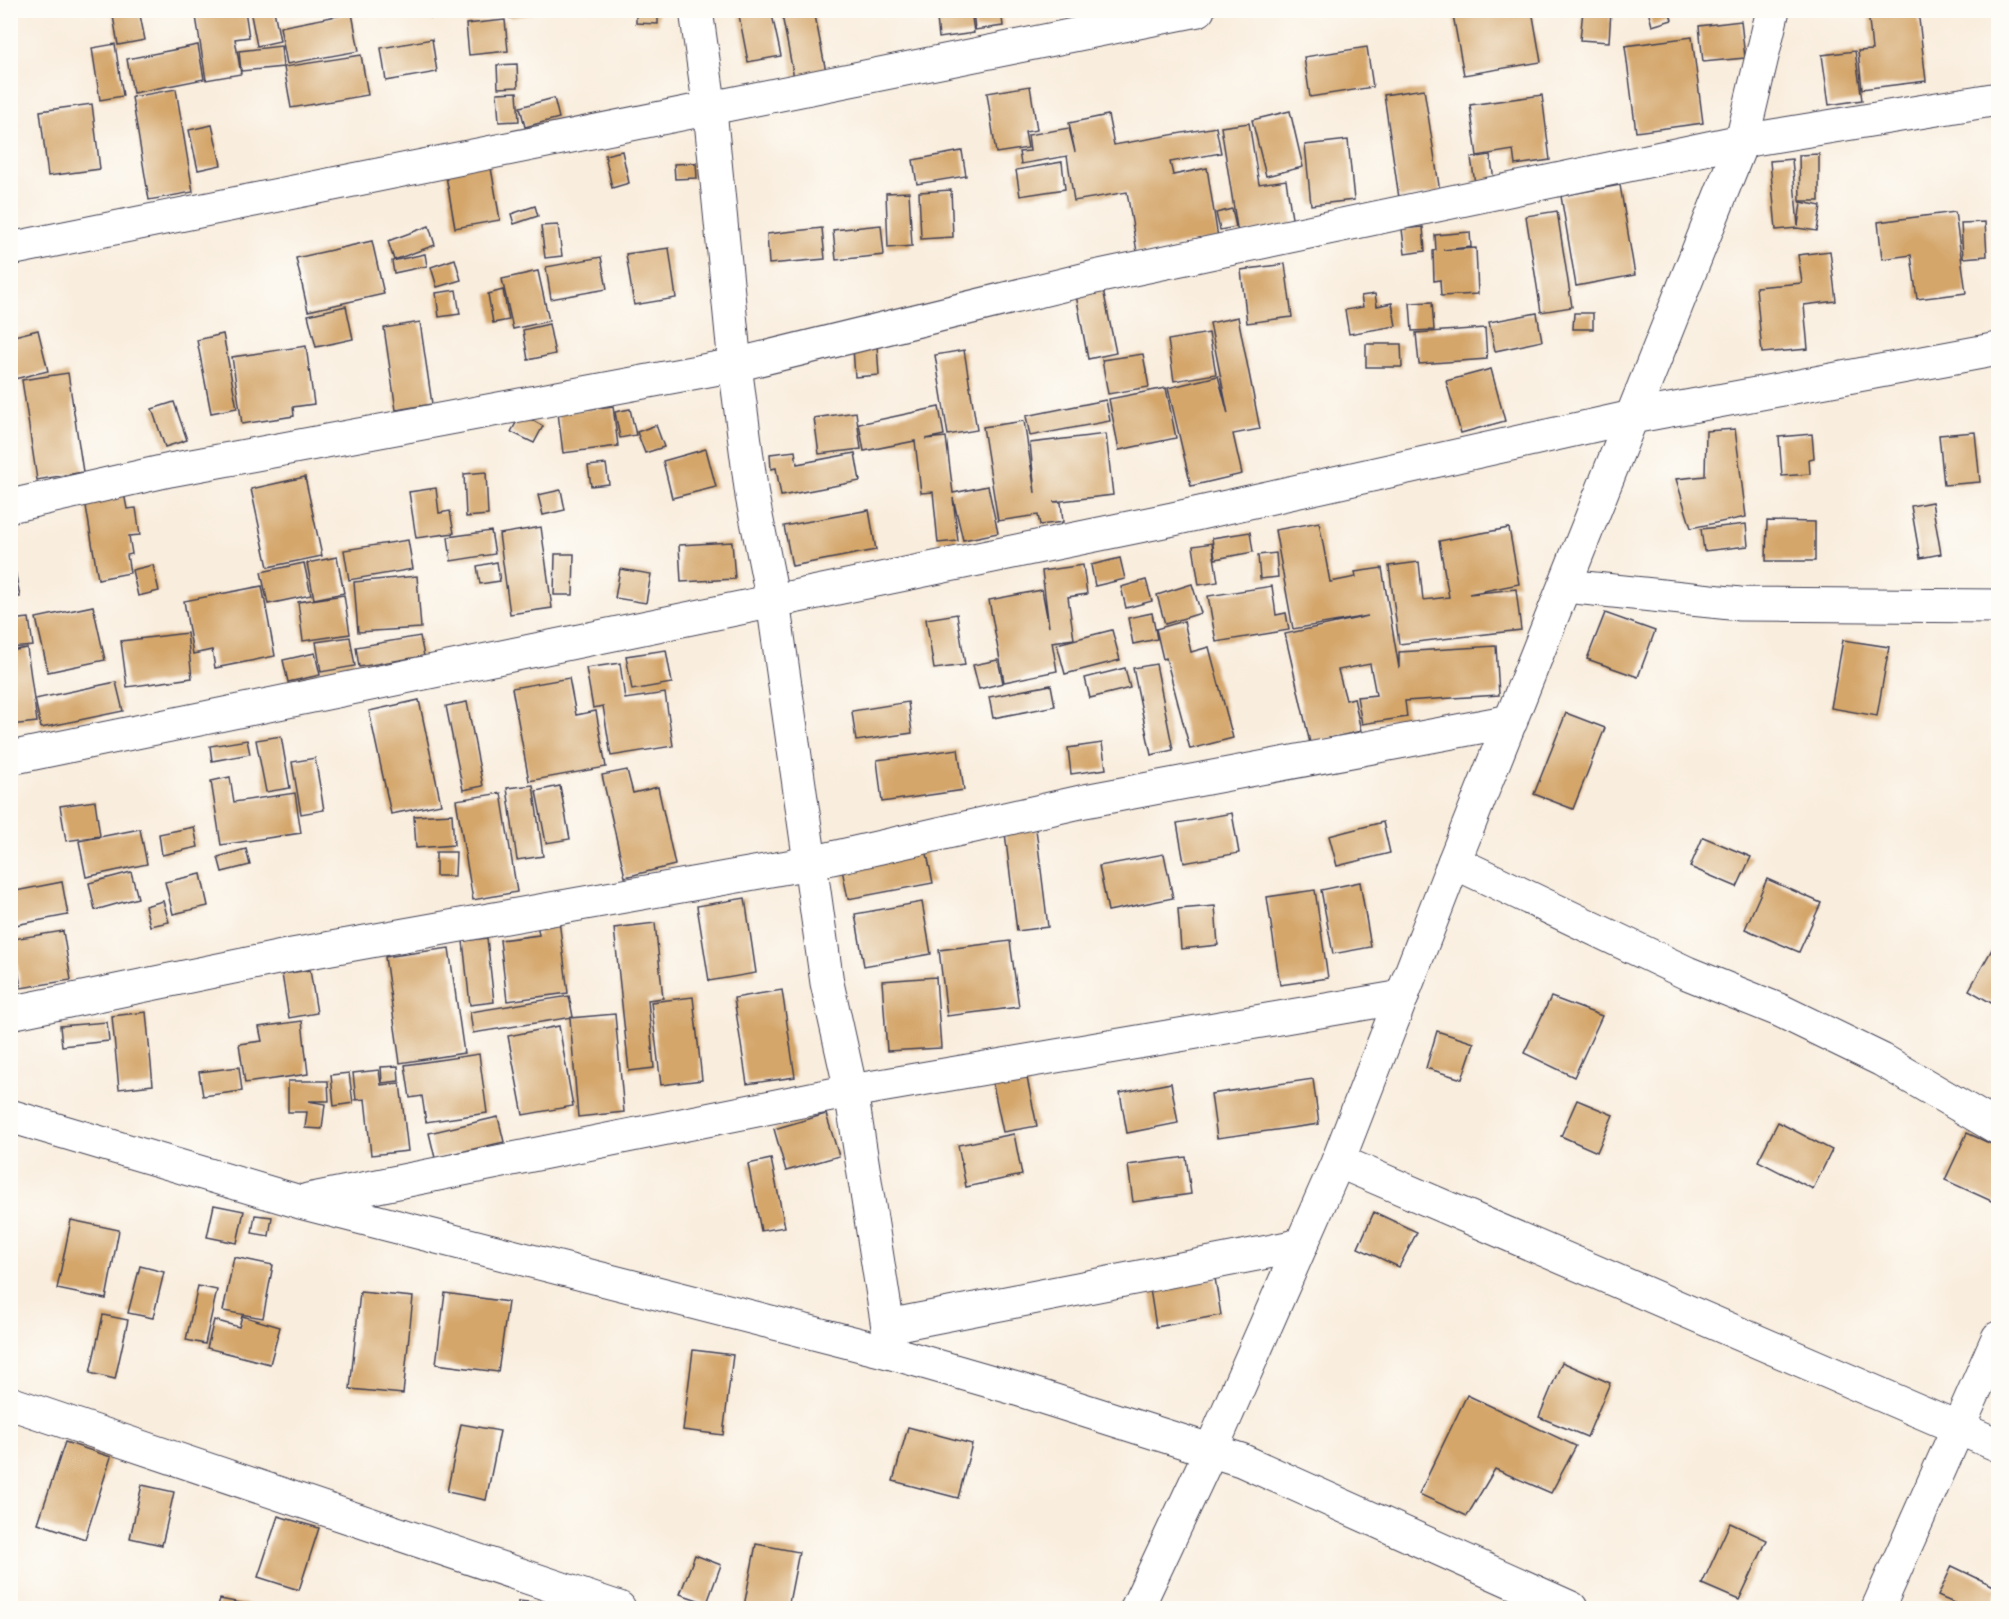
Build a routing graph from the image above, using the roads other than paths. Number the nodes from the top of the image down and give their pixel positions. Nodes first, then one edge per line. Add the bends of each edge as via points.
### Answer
1 (696, 10) edge
2 (1198, 10) edge
3 (1773, 10) edge
4 (1998, 99) edge
5 (710, 110) junction
6 (1742, 141) junction
7 (10, 249) edge
8 (1998, 349) edge
9 (735, 365) junction
10 (1632, 417) junction
11 (10, 506) edge
12 (1565, 586) junction
13 (773, 601) junction
14 (1998, 606) edge
15 (1511, 721) junction
16 (10, 758) edge
17 (1454, 862) junction
18 (810, 863) junction
19 (1402, 997) junction
20 (10, 1012) edge
21 (851, 1091) junction
22 (10, 1116) edge
23 (1998, 1128) edge
24 (1338, 1161) junction
25 (300, 1202) junction
26 (1299, 1246) junction
27 (1998, 1338) edge
28 (890, 1339) junction
29 (10, 1403) edge
30 (1959, 1427) junction
31 (1998, 1445) edge
32 (1211, 1450) junction
33 (619, 1608) edge
34 (1137, 1608) edge
35 (1571, 1608) edge
36 (1878, 1608) edge

1 - 5 street
2 - 5 street
3 - 6 street
4 - 6 street
5 - 7 street
5 - 9 street
6 - 9 street via 1095,277
6 - 10 street
8 - 10 street
9 - 11 street via 170,470
9 - 13 street via 752,496
10 - 12 street
10 - 13 street via 1173,519
12 - 14 street via 1740,604
12 - 15 street
13 - 16 street
13 - 18 street
15 - 17 street
15 - 18 street via 1085,801
17 - 19 street
17 - 23 street via 1882,1060
18 - 20 street via 292,955
18 - 21 street via 827,983
19 - 21 street
19 - 24 street
21 - 25 street
21 - 28 street
22 - 25 street
24 - 26 street
24 - 30 street
25 - 28 street
26 - 28 street
26 - 32 street
27 - 30 street
28 - 32 street via 1017,1389
29 - 33 street
30 - 31 street
30 - 36 street
32 - 34 street
32 - 35 street

